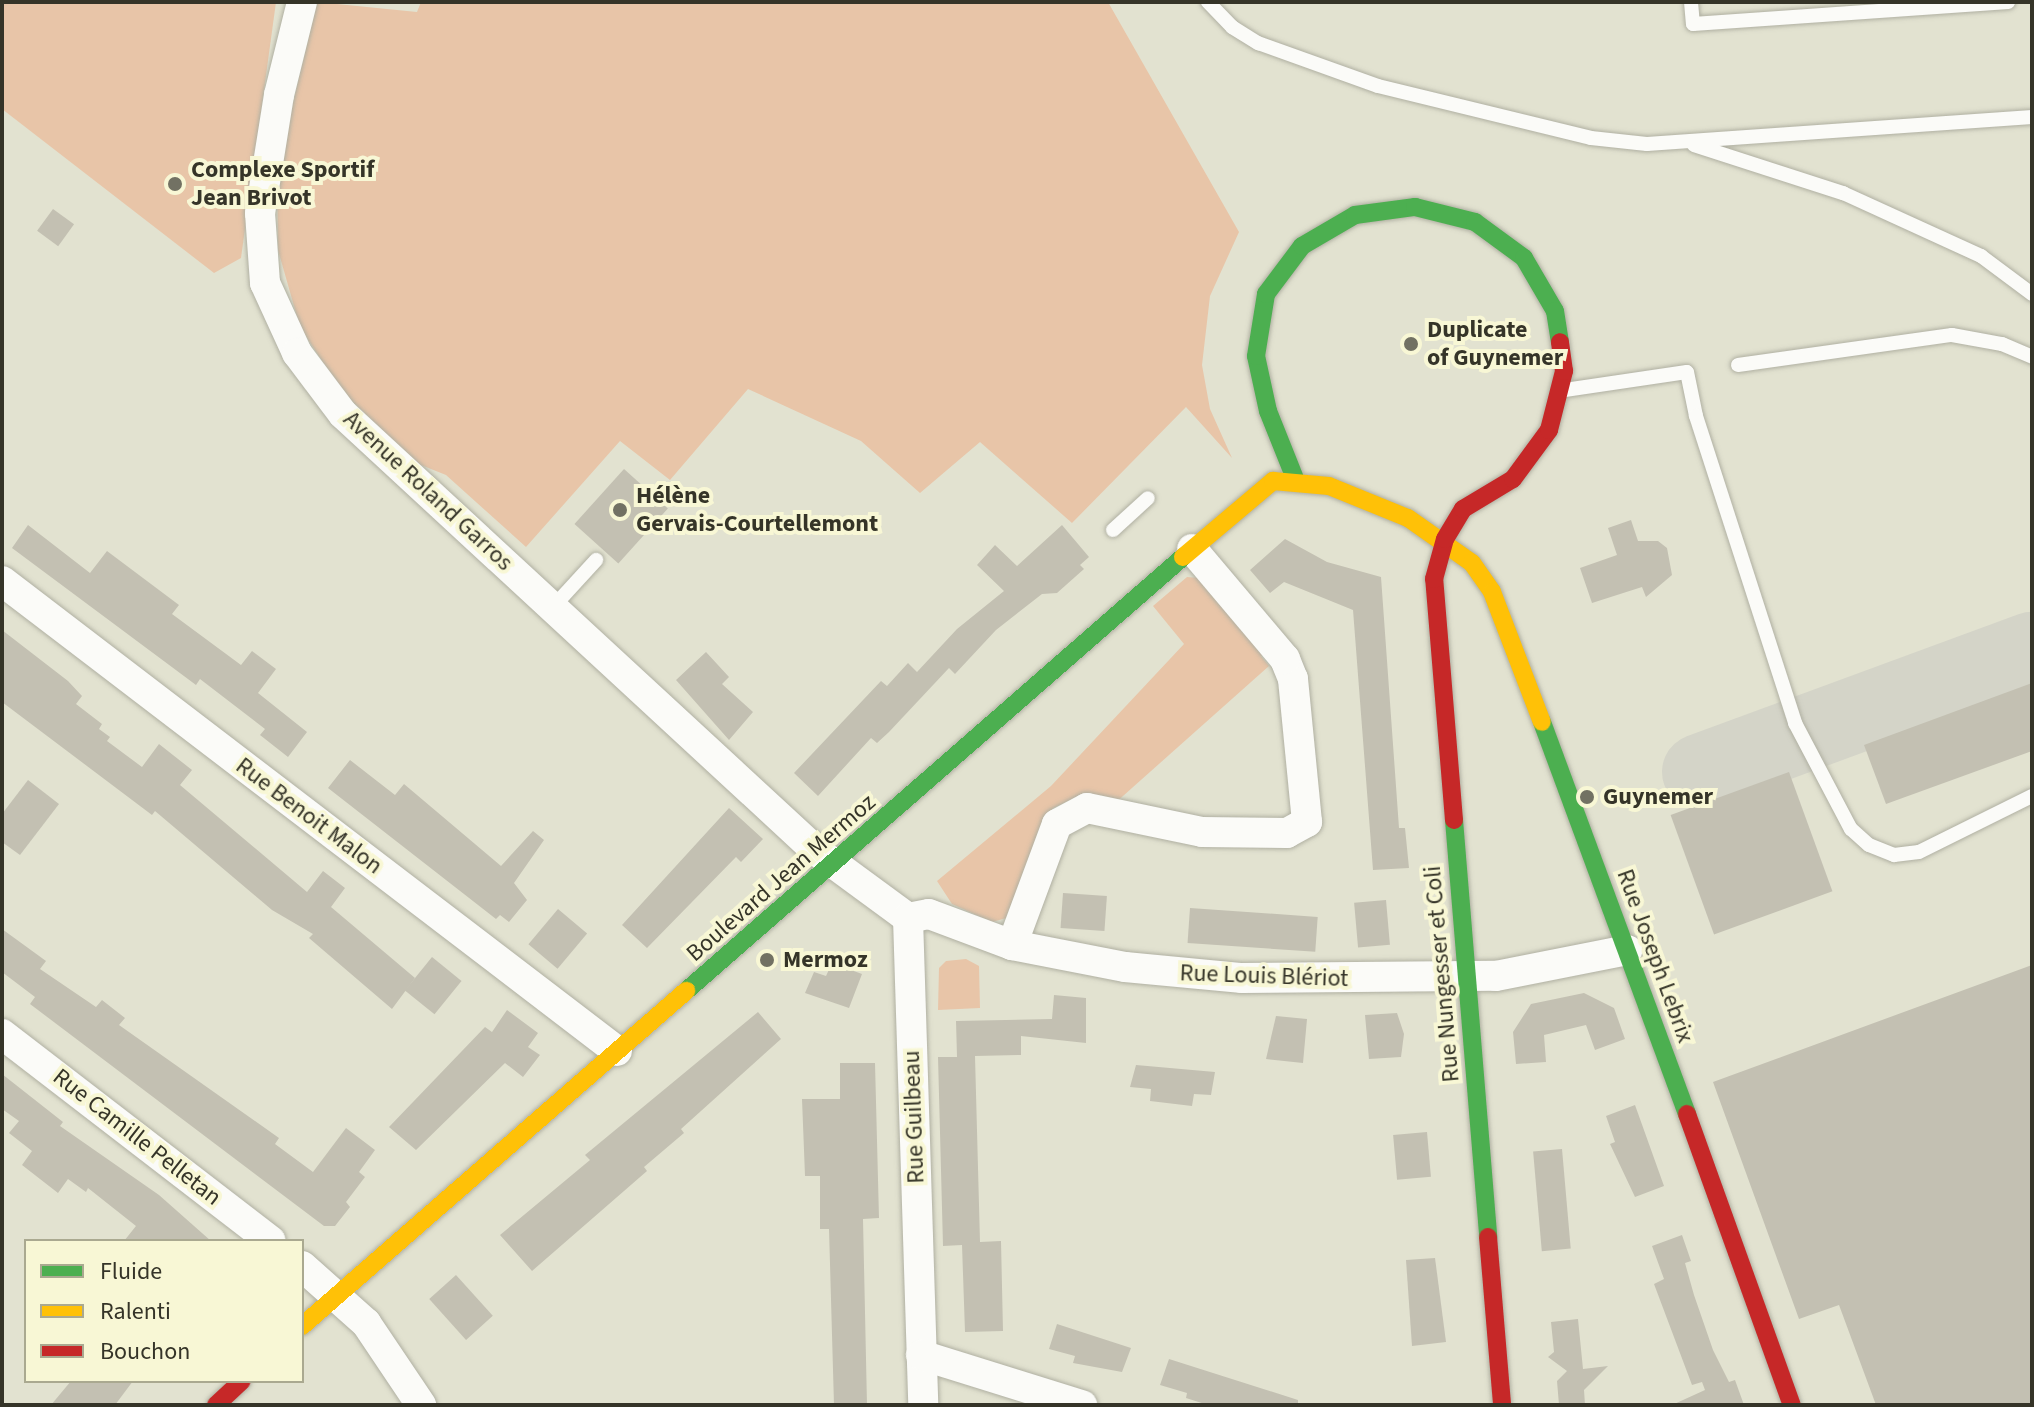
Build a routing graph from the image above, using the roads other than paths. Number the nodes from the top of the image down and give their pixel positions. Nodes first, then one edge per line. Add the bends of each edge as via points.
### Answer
1 (302, 2) edge
2 (1208, 2) edge
3 (1691, 2) edge
4 (2008, 2) edge
5 (2032, 117) edge
6 (1684, 142) junction
7 (2032, 294) edge
8 (2032, 357) edge
9 (1738, 365) dead end
10 (1561, 390) junction
11 (1296, 481) junction
12 (1148, 498) dead end
13 (1113, 530) dead end
14 (1445, 539) junction
15 (1192, 549) junction
16 (596, 560) dead end
17 (2, 581) edge
18 (553, 607) junction
19 (2032, 796) edge
20 (835, 864) junction
21 (908, 918) junction
22 (1012, 945) junction
23 (1627, 950) junction
24 (1469, 977) junction
25 (2, 1034) edge
26 (617, 1051) junction
27 (268, 1239) edge
28 (304, 1268) edge
29 (334, 1298) junction
30 (304, 1324) edge
31 (921, 1355) junction
32 (240, 1383) edge
33 (216, 1405) edge
34 (421, 1405) edge
35 (923, 1405) edge
36 (1082, 1405) edge
37 (1502, 1405) edge
38 (1792, 1405) edge

1 - 18 street, Avenue Roland Garros via 279,95 260,213 265,283 297,353 343,414
2 - 6 lane via 1232,27 1258,43 1378,86 1591,138
3 - 4 lane via 1693,24
5 - 6 lane
6 - 7 lane via 1843,193 1981,256
8 - 9 lane via 2002,344 1952,335
10 - 11 street, Rue Nungesser et Coli via 1564,371 1555,311 1524,258 1475,222 1415,207 1355,215 1302,246 1266,294 1256,356 1268,411
10 - 14 street, Rue Nungesser et Coli via 1549,430 1513,479 1463,509
10 - 19 lane via 1687,372 1696,416 1795,723 1851,829 1869,845 1894,855 1919,852
11 - 14 street, Rue Joseph Lebrix via 1367,499
11 - 15 street, Boulevard Jean Mermoz via 1273,481
12 - 13 lane
14 - 23 street, Rue Joseph Lebrix via 1472,563 1492,592
14 - 24 street, Rue Nungesser et Coli via 1434,579 1462,944
15 - 20 street, Boulevard Jean Mermoz
15 - 22 street via 1289,669 1308,796 1307,822 1287,833 1202,832 1087,808 1057,824
16 - 18 lane
17 - 26 street, Rue Benoit Malon
18 - 20 street, Avenue Roland Garros
20 - 21 street
20 - 26 street, Boulevard Jean Mermoz
21 - 22 street, Rue Louis Blériot via 929,914
21 - 31 street, Rue Guilbeau
22 - 24 street, Rue Louis Blériot via 1183,975 1312,980
23 - 24 street, Rue Louis Blériot via 1564,966
23 - 38 street, Rue Joseph Lebrix
24 - 37 street, Rue Nungesser et Coli
25 - 27 street, Rue Camille Pelletan
26 - 29 street, Boulevard Jean Mermoz
28 - 29 street
29 - 30 street, Boulevard Jean Mermoz
29 - 34 street via 366,1323
31 - 35 street, Rue Guilbeau
31 - 36 street
32 - 33 street

